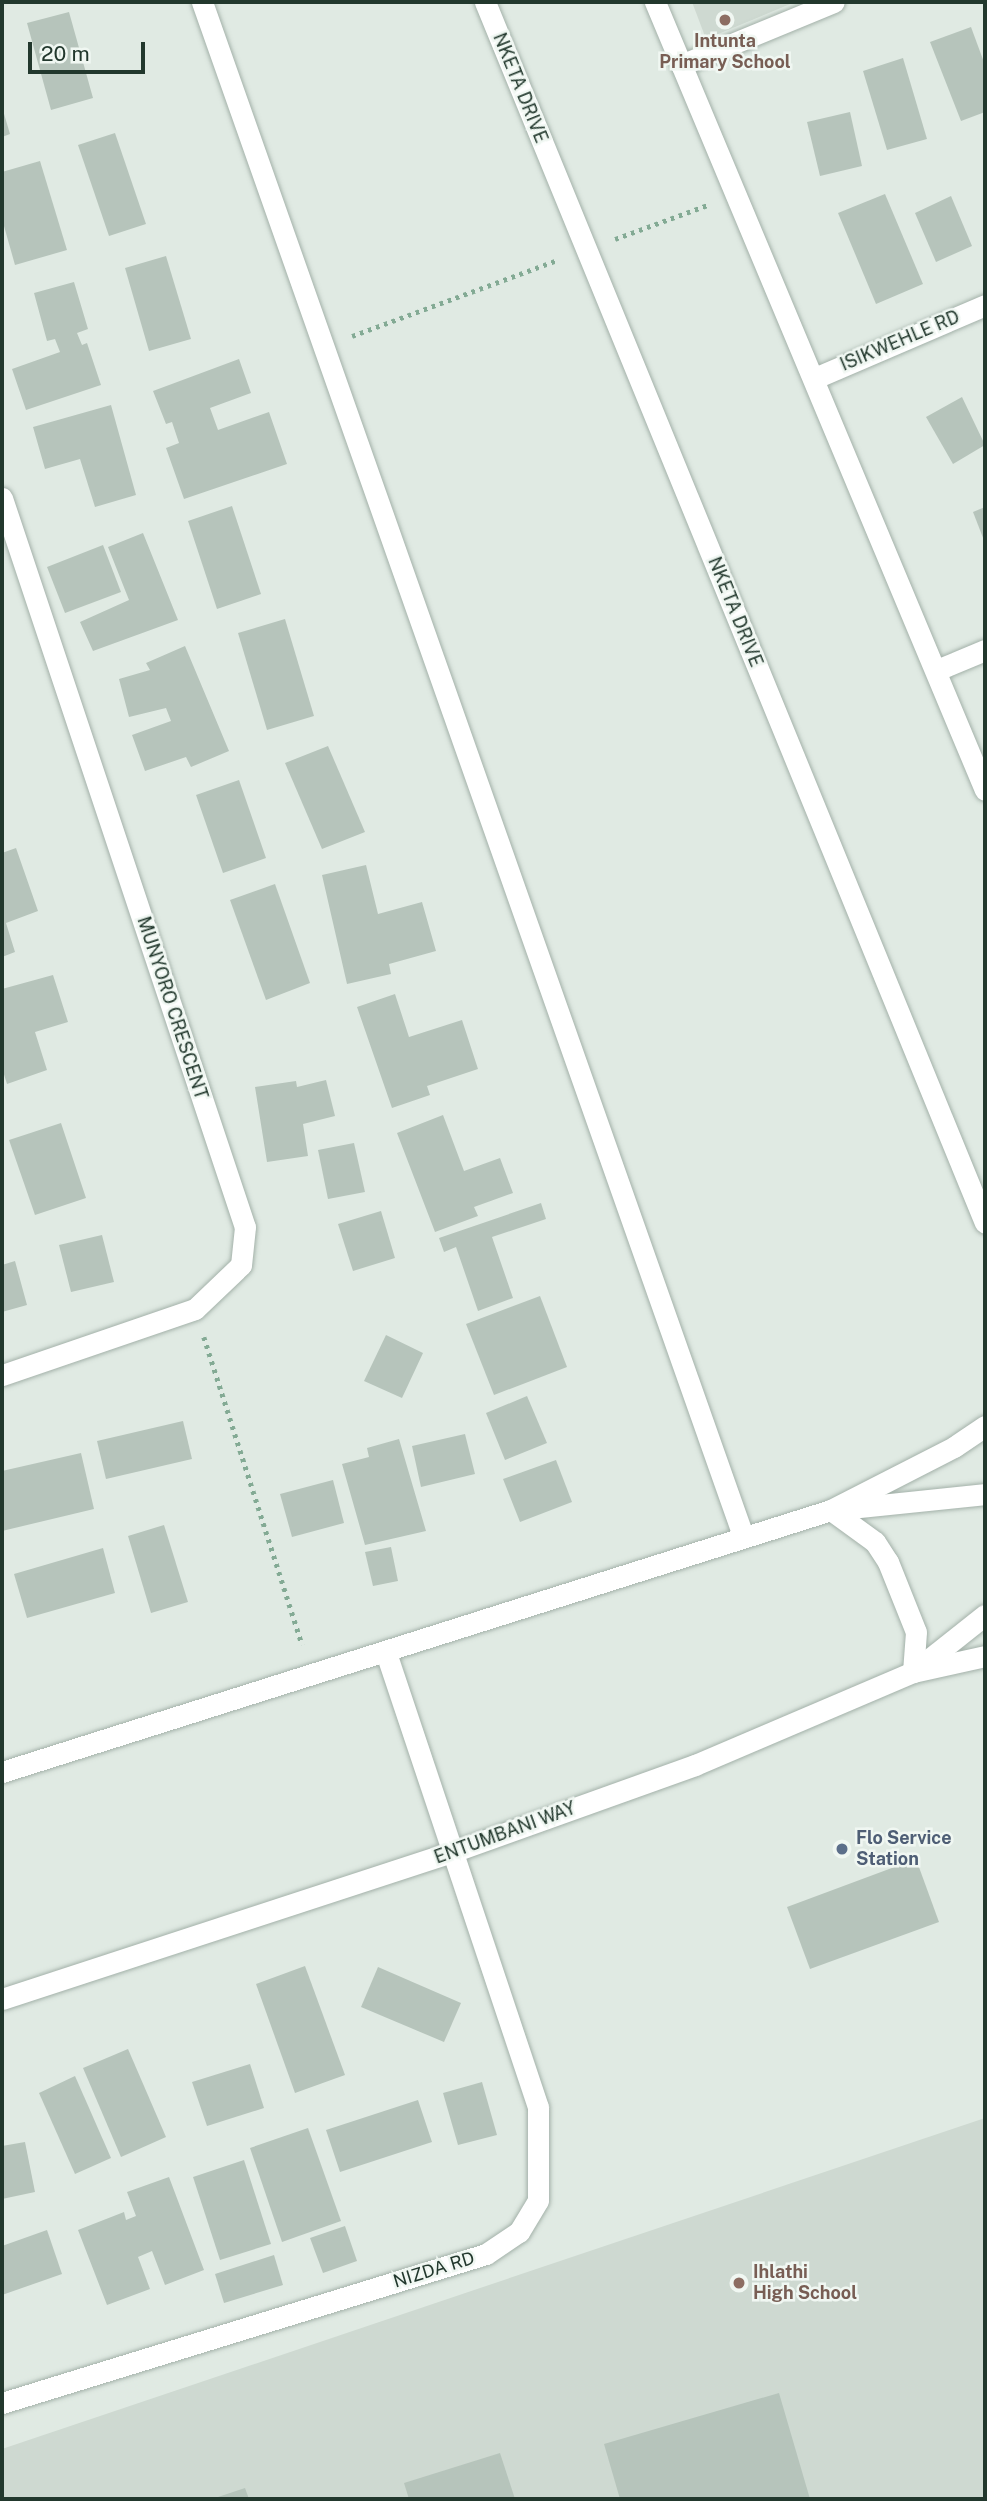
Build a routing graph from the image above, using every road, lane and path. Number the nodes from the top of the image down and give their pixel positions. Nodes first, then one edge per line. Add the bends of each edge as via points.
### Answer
1 (202, 2) edge
2 (485, 2) edge
3 (655, 2) edge
4 (834, 2) edge
5 (681, 65) junction
6 (737, 195) junction
7 (586, 250) junction
8 (985, 305) edge
9 (325, 346) junction
10 (815, 378) junction
11 (2, 499) edge
12 (985, 650) edge
13 (937, 670) junction
14 (985, 790) edge
15 (985, 1223) edge
16 (195, 1309) junction
17 (2, 1375) edge
18 (985, 1426) edge
19 (985, 1494) edge
20 (831, 1510) junction
21 (743, 1536) junction
22 (985, 1615) edge
23 (386, 1653) junction
24 (985, 1656) edge
25 (914, 1672) junction
26 (311, 1675) junction
27 (2, 1772) edge
28 (452, 1852) junction
29 (2, 1999) edge
30 (2, 2403) edge

1 - 9 street
2 - 7 street, NKETA DRIVE
3 - 5 street
4 - 5 street
5 - 6 street
6 - 7 path
6 - 10 street
7 - 9 path
7 - 15 street, NKETA DRIVE
8 - 10 street, ISIKWEHLE RD
9 - 21 street
10 - 13 street
11 - 16 street, MUNYORO CRESCENT via 245,1227 241,1265
12 - 13 street
13 - 14 street
16 - 17 street, MUNYORO CRESCENT
16 - 26 path
18 - 20 street via 954,1447
19 - 20 street
20 - 21 street
20 - 25 street via 875,1542 888,1562 916,1632
21 - 23 street
22 - 25 street, ENTUMBANI WAY
23 - 26 street
23 - 28 street, NIZDA RD
24 - 25 street
25 - 28 street, ENTUMBANI WAY via 695,1765
26 - 27 street
28 - 29 street, ENTUMBANI WAY
28 - 30 street, NIZDA RD via 538,2107 538,2200 519,2232 486,2254

